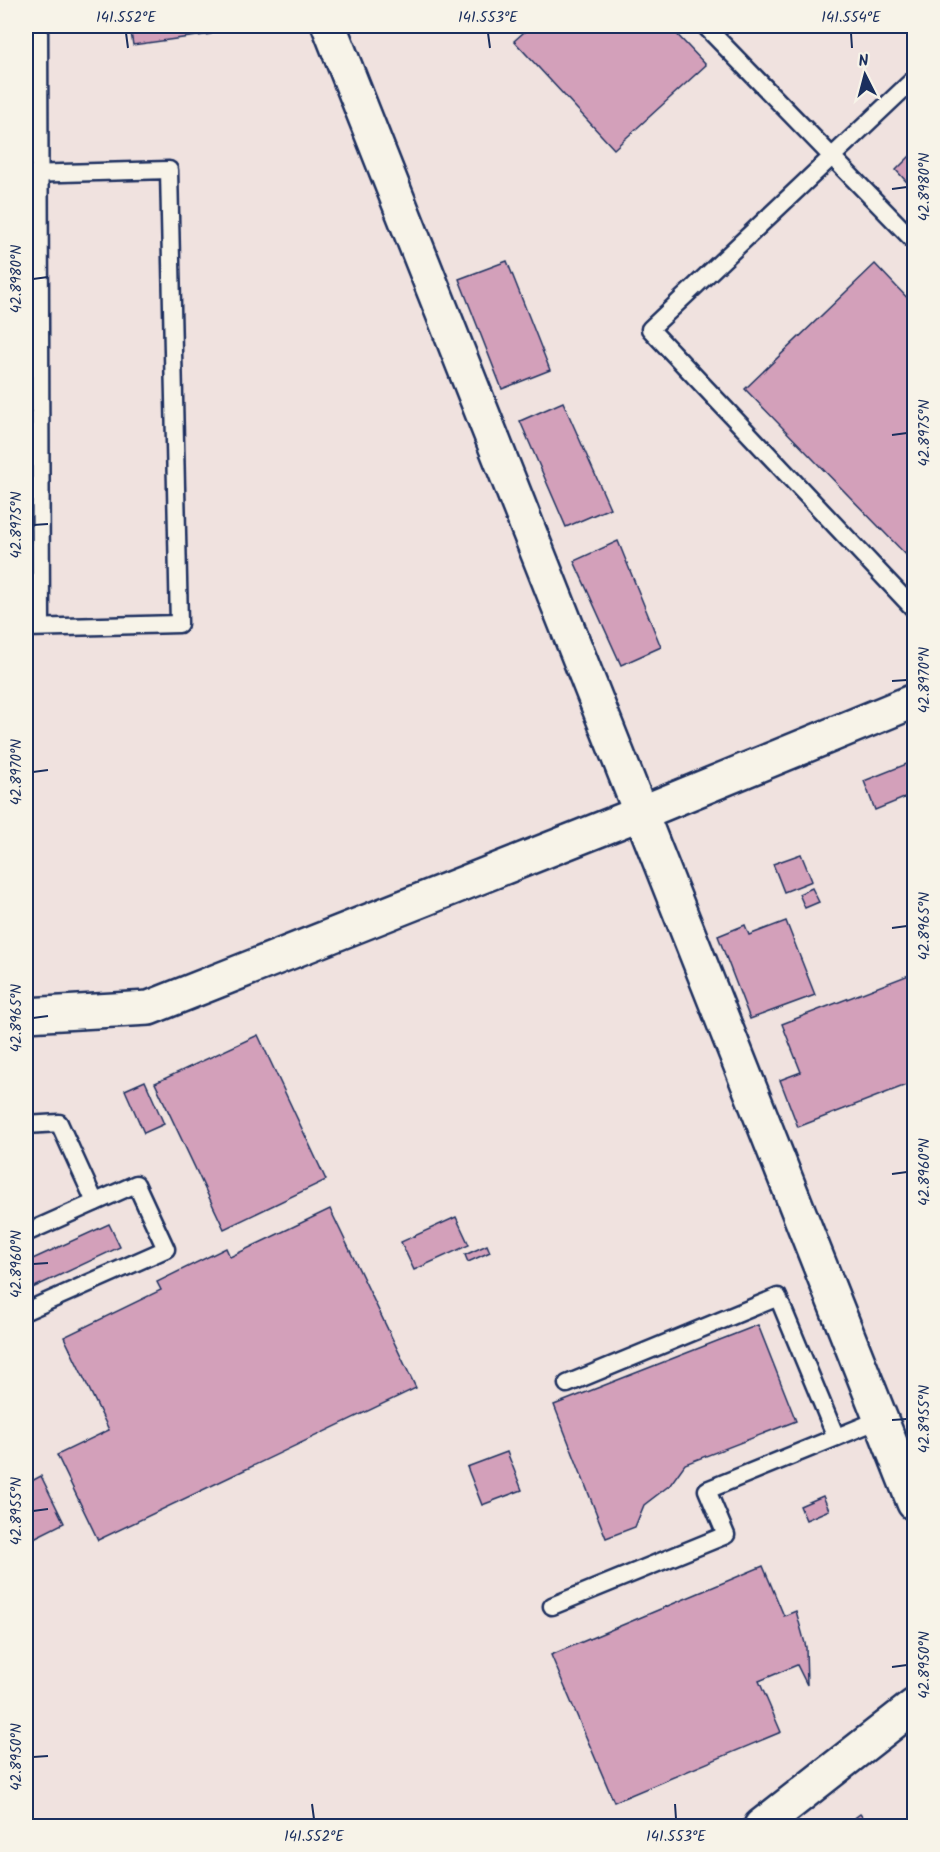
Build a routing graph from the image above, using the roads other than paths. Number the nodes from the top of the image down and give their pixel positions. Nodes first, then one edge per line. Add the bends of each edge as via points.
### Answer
1 (39, 26) edge
2 (329, 26) edge
3 (705, 26) edge
4 (915, 79) edge
5 (831, 156) junction
6 (32, 173) edge
7 (915, 241) edge
8 (915, 609) edge
9 (33, 628) edge
10 (915, 701) edge
11 (641, 813) junction
12 (26, 1015) edge
13 (26, 1125) edge
14 (95, 1202) junction
15 (26, 1233) edge
16 (26, 1311) edge
17 (567, 1384) dead end
18 (881, 1419) junction
19 (836, 1437) junction
20 (915, 1503) edge
21 (552, 1606) dead end
22 (915, 1706) edge
23 (761, 1827) edge

1 - 6 lane
2 - 11 street
3 - 5 lane
4 - 5 lane
5 - 7 lane
5 - 8 lane via 650,329
6 - 9 lane
6 - 9 lane via 169,170 178,624
10 - 11 street
11 - 12 street via 149,1008
11 - 18 street
13 - 14 lane via 59,1123
14 - 15 lane
14 - 16 lane via 136,1184 166,1250
17 - 19 lane via 778,1297
18 - 19 lane
18 - 20 street
19 - 21 lane via 707,1490 726,1536
22 - 23 street

